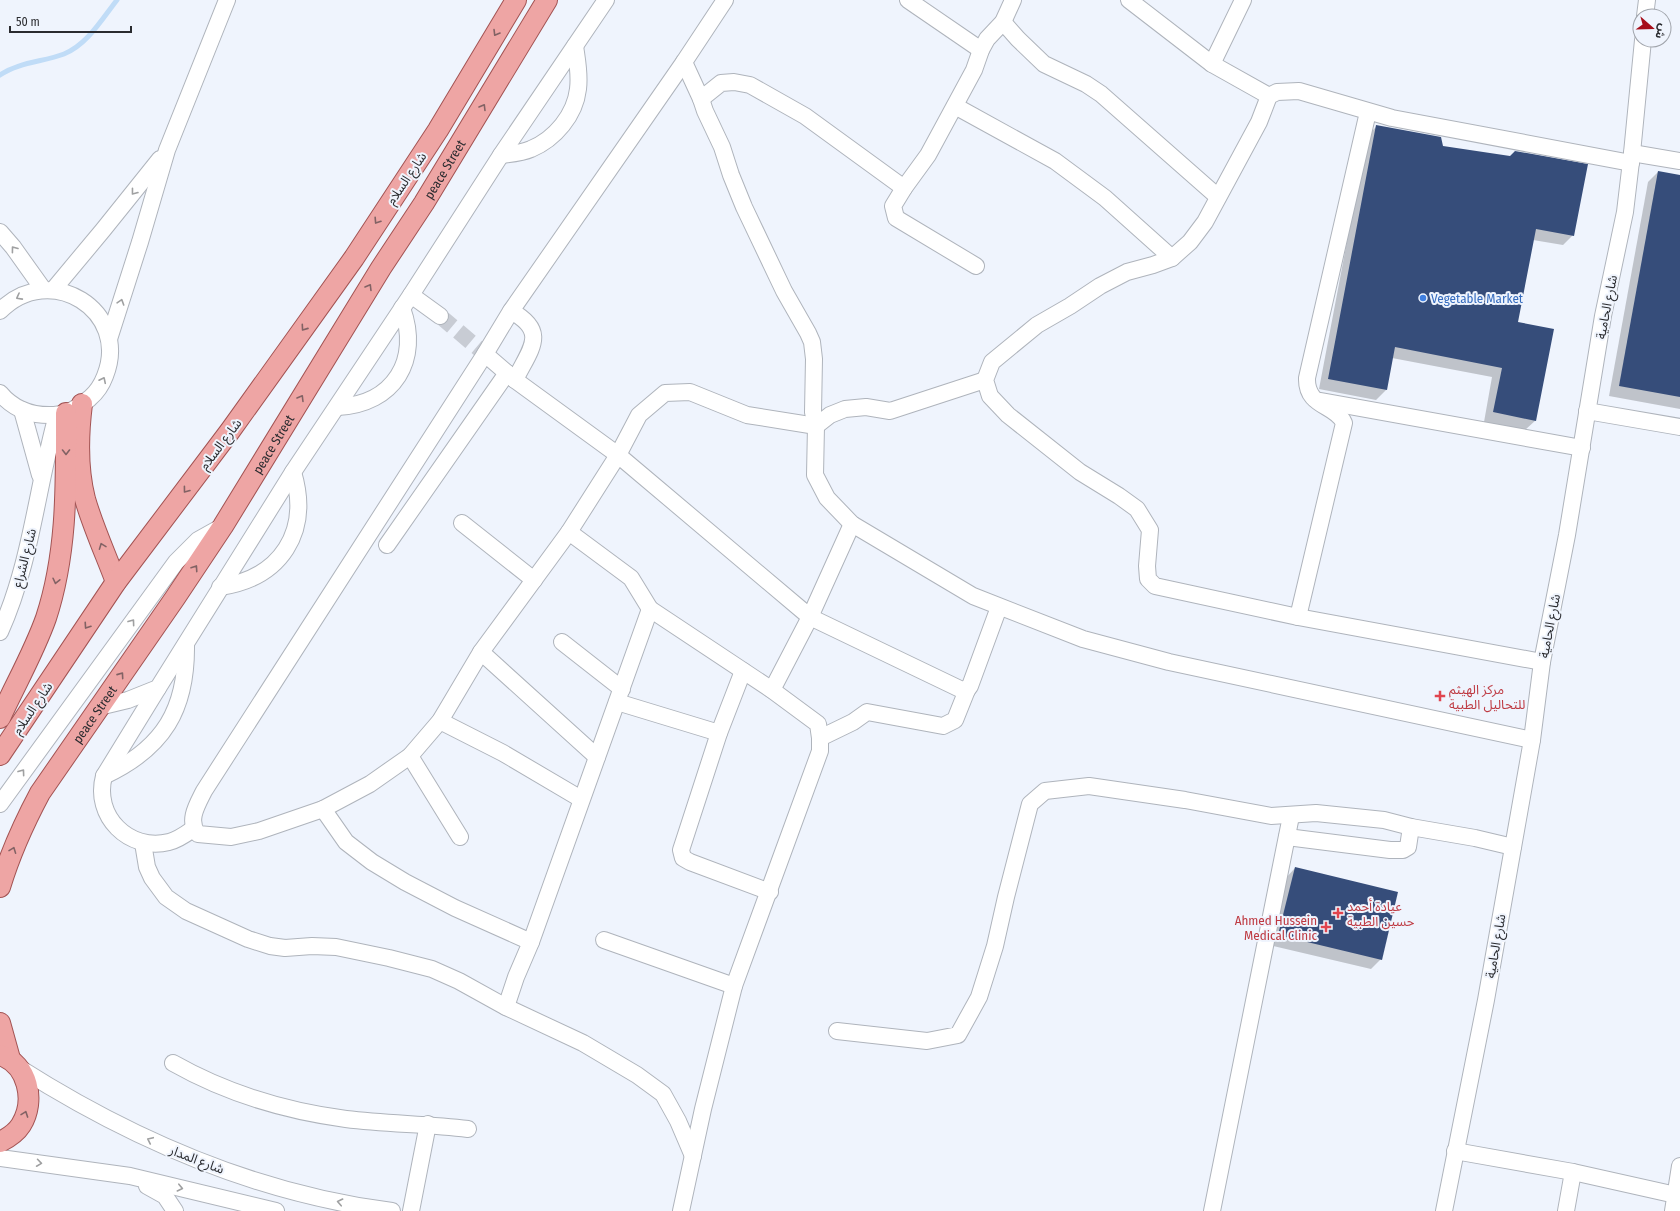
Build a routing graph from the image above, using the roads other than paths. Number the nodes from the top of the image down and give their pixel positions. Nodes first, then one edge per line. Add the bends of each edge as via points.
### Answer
1 (227, 0) edge
2 (516, 0) edge
3 (547, 0) edge
4 (606, 0) edge
5 (725, 0) edge
6 (908, 0) edge
7 (1013, 0) edge
8 (1129, 0) edge
9 (1243, 0) edge
10 (1003, 22) junction
11 (575, 46) junction
12 (1642, 48) edge
13 (981, 50) junction
14 (684, 62) junction
15 (1212, 64) junction
16 (1269, 96) junction
17 (702, 99) junction
18 (955, 106) junction
19 (1368, 112) junction
20 (438, 130) joint
21 (166, 150) junction
22 (501, 155) junction
23 (1632, 158) junction
24 (1680, 161) edge
25 (904, 188) junction
26 (1218, 197) junction
27 (0, 232) edge
28 (1172, 258) junction
29 (976, 266) dead end
30 (48, 290) junction
31 (406, 302) junction
32 (0, 311) edge
33 (511, 311) junction
34 (440, 316) tunnel mouth
35 (109, 339) junction
36 (485, 354) junction
37 (511, 376) junction
38 (985, 380) junction
39 (0, 393) edge
40 (1317, 401) junction
41 (338, 407) junction
42 (22, 410) junction
43 (68, 411) junction
44 (1587, 411) junction
45 (816, 426) junction
46 (1680, 427) edge
47 (1582, 448) junction
48 (618, 455) junction
49 (293, 472) junction
50 (41, 481) junction
51 (462, 523) dead end
52 (852, 524) junction
53 (223, 526) junction
54 (569, 532) junction
55 (388, 545) dead end
56 (534, 580) junction
57 (116, 582) junction
58 (220, 587) junction
59 (999, 607) junction
60 (650, 609) junction
61 (810, 617) junction
62 (1298, 617) junction
63 (0, 632) edge
64 (562, 642) dead end
65 (186, 644) junction
66 (481, 652) junction
67 (1542, 662) junction
68 (743, 671) junction
69 (158, 688) junction
70 (772, 690) junction
71 (967, 690) junction
72 (620, 696) junction
73 (99, 707) junction
74 (0, 718) edge
75 (440, 721) junction
76 (719, 732) junction
77 (820, 738) junction
78 (1532, 740) junction
79 (0, 755) edge
80 (410, 756) junction
81 (597, 757) junction
82 (104, 776) junction
83 (581, 799) junction
84 (0, 804) edge
85 (323, 809) junction
86 (1291, 816) junction
87 (1411, 827) junction
88 (193, 829) junction
89 (460, 837) dead end
90 (1287, 837) junction
91 (144, 843) junction
92 (1513, 847) junction
93 (0, 887) edge
94 (770, 892) junction
95 (604, 940) dead end
96 (531, 942) junction
97 (734, 986) junction
98 (506, 1007) junction
99 (0, 1023) edge
100 (837, 1031) dead end
101 (9, 1060) edge
102 (173, 1063) dead end
103 (428, 1124) junction
104 (468, 1129) dead end
105 (0, 1142) edge
106 (1456, 1151) junction
107 (694, 1156) junction
108 (0, 1158) edge
109 (1680, 1166) edge
110 (1573, 1172) junction
111 (130, 1176) junction
112 (1677, 1196) edge
113 (175, 1211) edge
114 (276, 1211) edge
115 (392, 1211) edge
116 (411, 1211) edge
117 (681, 1211) edge
118 (1212, 1211) edge
119 (1444, 1211) edge
120 (1566, 1211) edge
121 (1673, 1211) edge

1 - 21 street
2 -> 20 main road, peace Street
53 -> 3 main road, peace Street
4 - 11 street
5 - 14 street
6 - 13 street
7 - 10 street
8 - 15 street
9 - 15 street
10 - 13 street via 987,39
10 - 26 street via 1044,64 1101,94
11 - 22 street
11 - 22 street via 579,74 578,90 567,119 545,142 532,149
12 - 23 street, شارع الحامية
13 - 18 street via 974,70
14 - 17 street
14 - 33 street
15 - 16 street
16 - 19 street via 1277,92 1299,91
16 - 26 street via 1259,122
17 - 25 street via 721,83 750,85 805,116
17 - 45 street via 744,208 812,342
18 - 25 street via 928,154
18 - 28 street via 1056,161 1105,198
19 - 23 street
19 - 40 street via 1307,378 1310,394
20 -> 57 main road, شارع السلام via 327,296 230,431
21 -> 30 street via 108,225
35 -> 21 street
22 - 31 street
23 - 24 street
23 - 44 street, شارع الحامية via 1625,212 1603,316
25 - 29 street via 893,206 896,218
26 - 28 street via 1205,222 1190,242
30 -> 27 street
28 - 38 street via 1127,272 1037,325 992,362
30 -> 32 street via 20,296
30 - 35 street via 72,294 89,305 102,320
31 - 34 street
31 - 41 street
31 - 41 street via 408,350 398,376 389,387 372,399 352,406
33 - 36 street
33 - 37 street via 523,318 532,328 534,343
43 -> 35 street via 94,395 102,383 108,369
36 - 37 street
36 - 88 street via 204,791 195,808
37 - 48 street
37 - 55 street
38 - 45 street via 890,411 866,407 845,409 830,415
38 - 62 street via 990,396 1008,415 1080,472 1137,509 1150,530 1148,579 1155,586
39 - 42 street
40 - 47 street
40 - 62 street via 1341,417 1344,423
41 - 49 street
42 - 43 street via 45,415
42 - 50 street
43 - 50 street, شارع الشراع
57 -> 43 main road via 84,491 79,452 80,428
43 -> 74 main road via 66,508 60,565 45,620
44 - 46 street
44 - 47 street, شارع الحامية
45 - 48 street via 747,415 690,392 666,393 639,415
45 - 52 street via 815,475 827,498
47 - 67 street, شارع الحامية
48 - 54 street
48 - 61 street
49 - 58 street
49 - 58 street via 299,504 296,527 286,549 264,572 250,580
50 - 63 street, شارع الشراع via 24,561
51 - 56 street
52 - 59 street via 973,596
52 - 61 street
73 -> 53 main road, peace Street
84 -> 53 street via 176,562 198,540
54 - 56 street
54 - 60 street via 631,578
56 - 66 street
57 -> 79 main road, شارع السلام
58 - 65 street
59 - 71 street
59 - 78 street via 1082,639 1169,662
60 - 68 street
60 - 72 street
61 - 70 street
61 - 71 street via 960,689
62 - 67 street
64 - 72 street
65 - 69 street
65 - 82 street via 186,668 174,714 145,752 126,766
66 - 75 street
66 - 81 street
67 - 78 street, شارع الحامية
68 - 70 street
68 - 76 street
69 - 73 street via 128,700
69 - 82 street
70 - 77 street via 818,724
71 - 77 street via 955,720 942,726 867,712 854,722
72 - 76 street
72 - 81 street
93 -> 73 main road, peace Street via 14,846 40,792
75 - 80 street
75 - 83 street via 504,753
76 - 94 street via 681,850 683,858
77 - 94 street via 820,751
78 - 92 street, شارع الحامية
80 - 85 street via 370,784
80 - 89 street
81 - 83 street
82 - 91 street via 102,794 108,816 123,834
83 - 96 street
85 - 88 street via 259,831 231,837 198,834
85 - 96 street via 346,842 372,862 455,908
86 - 87 street via 1316,813 1384,820
86 - 90 street
86 - 100 street via 1271,816 1089,786 1045,791 1030,804 995,946 979,997 958,1035 927,1041
87 - 90 street via 1408,847 1403,850
87 - 92 street
88 - 91 street via 170,842
90 - 118 street
91 - 98 street via 147,867 155,883 166,897 186,911 270,946 324,946 412,963 459,981
92 - 106 street, شارع الحامية
94 - 97 street
95 - 97 street
96 - 98 street
97 - 107 street via 703,1109
98 - 107 street via 583,1044 637,1075 663,1094
99 - 101 main road
105 -> 101 main road via 10,1137 21,1125 27,1111 29,1096 26,1081
115 -> 101 street, شارع المدار via 308,1196 167,1148 46,1085
102 - 103 street via 225,1088 304,1111 379,1122
103 - 104 street
103 - 116 street
106 - 110 street
106 - 119 street, شارع الحامية
107 - 117 street
108 -> 111 street
109 - 112 street
110 - 112 street
110 - 120 street
111 - 113 street via 164,1196
111 -> 114 street
112 - 121 street

